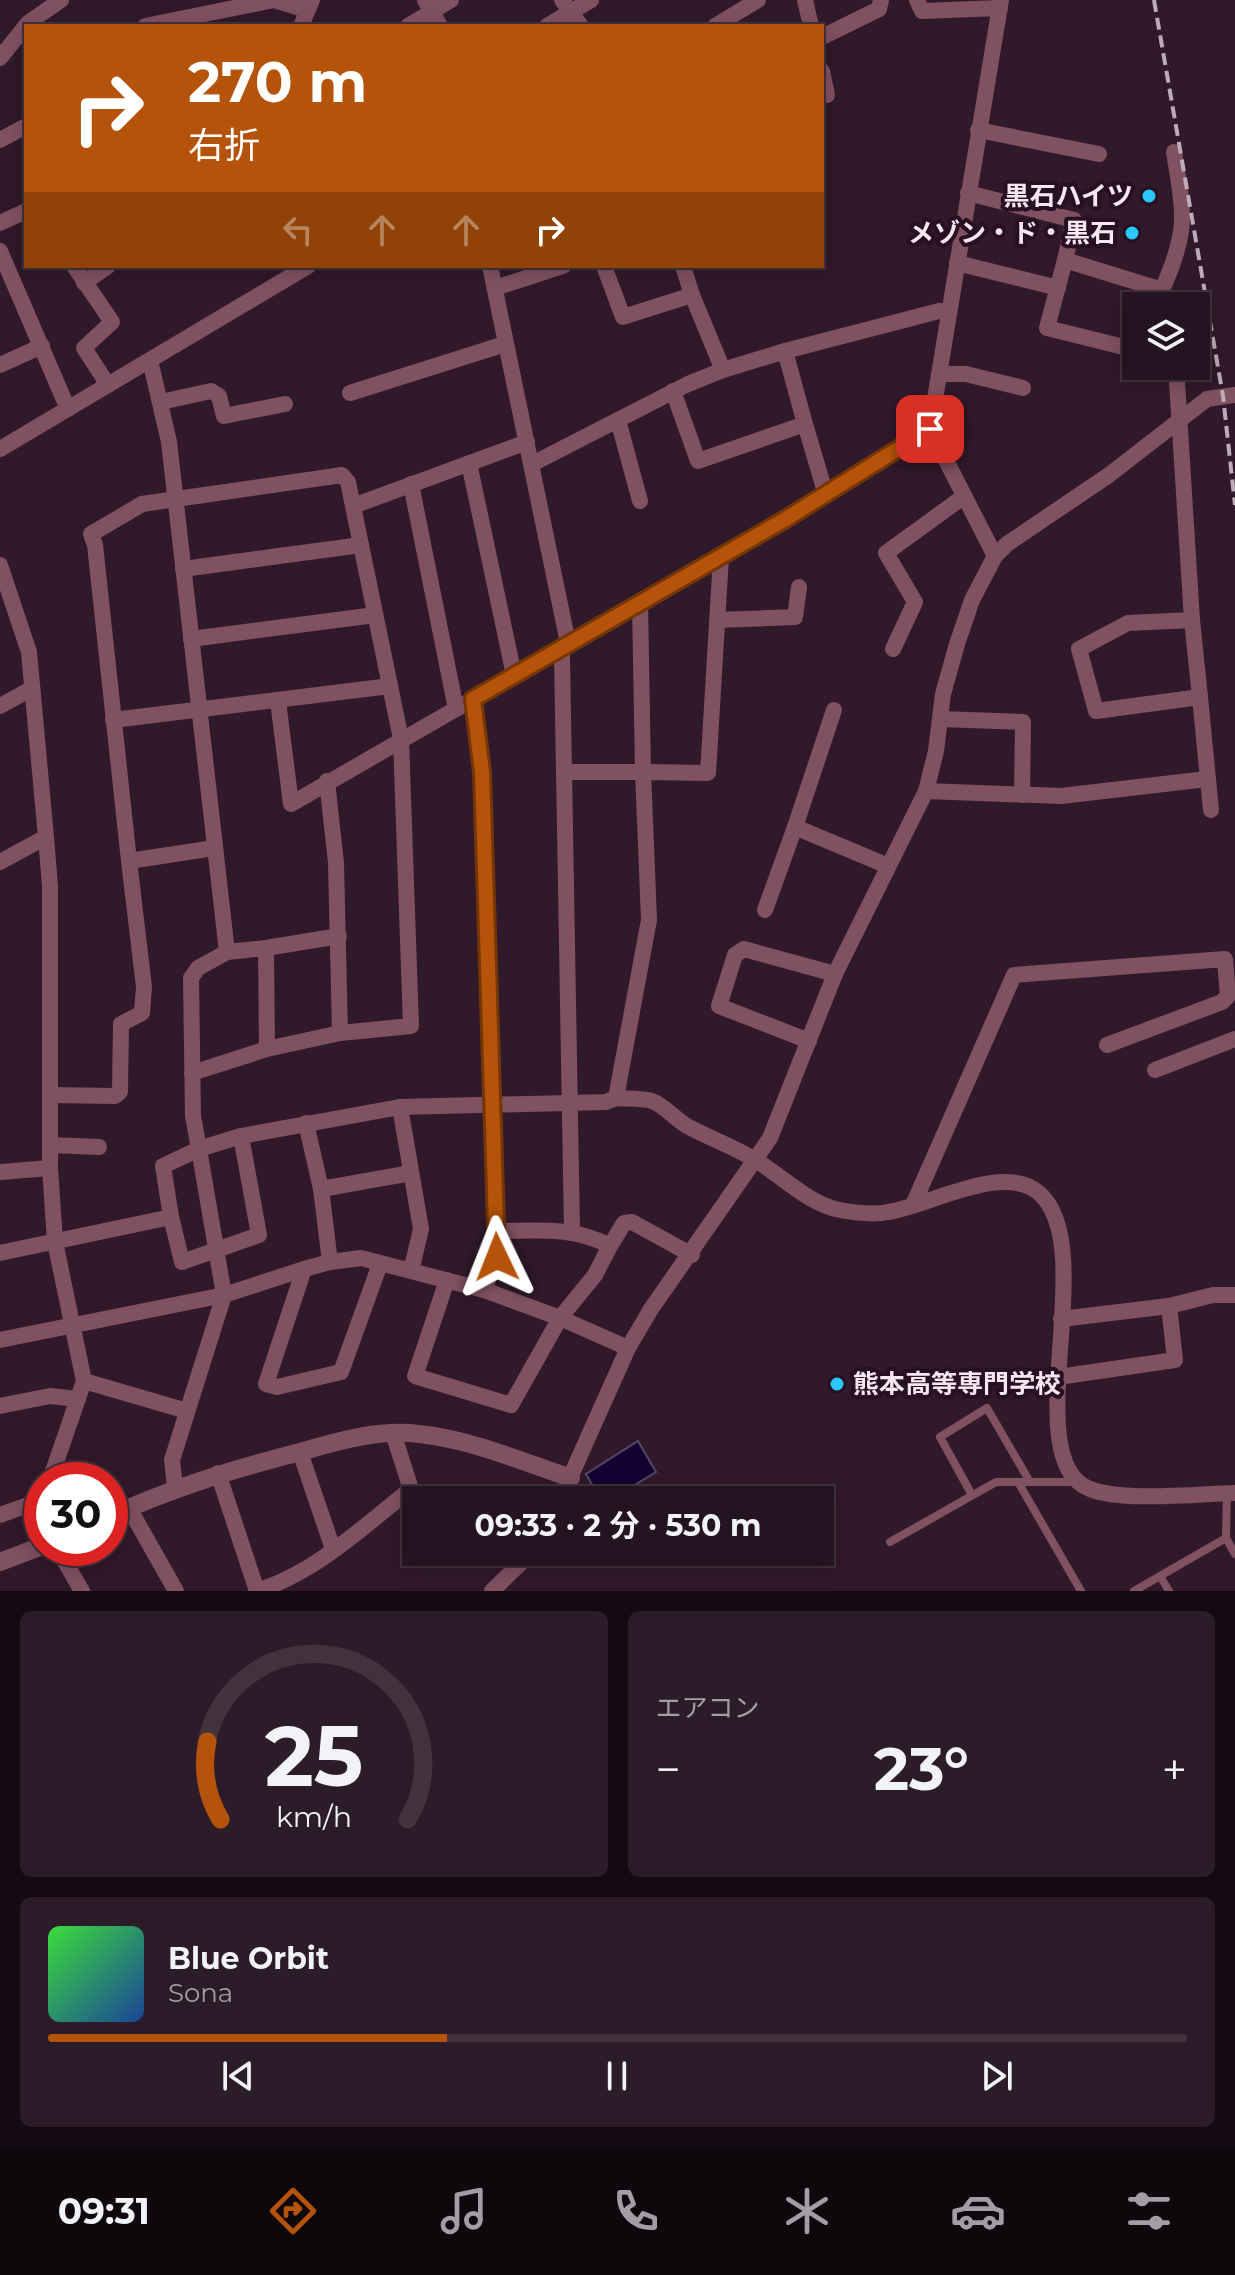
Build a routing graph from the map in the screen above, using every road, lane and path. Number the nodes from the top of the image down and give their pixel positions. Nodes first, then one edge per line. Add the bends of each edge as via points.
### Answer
1 (61, 0) edge
2 (451, 0) edge
3 (591, 0) edge
4 (758, 0) edge
5 (805, 0) edge
6 (881, 0) edge
7 (917, 0) edge
8 (1000, 4) edge
9 (307, 12) edge
10 (432, 13) edge
11 (571, 13) edge
12 (27, 24) edge
13 (155, 24) edge
14 (412, 24) edge
15 (551, 24) edge
16 (718, 24) edge
17 (811, 24) edge
18 (24, 28) edge
19 (824, 36) edge
20 (1, 54) edge
21 (824, 81) edge
22 (827, 95) dead end
23 (24, 127) edge
24 (978, 130) junction
25 (0, 140) edge
26 (1174, 152) dead end
27 (1099, 154) dead end
28 (968, 193) junction
29 (24, 212) edge
30 (0, 223) edge
31 (0, 251) edge
32 (1065, 260) junction
33 (957, 263) junction
34 (75, 268) edge
35 (105, 268) edge
36 (305, 268) edge
37 (490, 268) edge
38 (557, 268) edge
39 (605, 268) edge
40 (684, 268) edge
41 (84, 283) junction
42 (495, 288) junction
43 (1058, 288) junction
44 (1148, 292) edge
45 (1166, 292) edge
46 (692, 295) junction
47 (949, 311) junction
48 (505, 344) junction
49 (42, 346) junction
50 (1122, 347) edge
51 (785, 351) junction
52 (150, 360) junction
53 (0, 365) edge
54 (723, 370) junction
55 (939, 374) junction
56 (1177, 380) edge
57 (108, 385) junction
58 (1023, 388) dead end
59 (673, 391) junction
60 (350, 393) dead end
61 (1235, 395) edge
62 (161, 402) junction
63 (285, 404) dead end
64 (68, 409) junction
65 (618, 420) junction
66 (1179, 421) junction
67 (805, 424) junction
68 (930, 429) junction
69 (527, 442) junction
70 (0, 449) edge
71 (469, 463) junction
72 (532, 464) junction
73 (411, 484) junction
74 (826, 495) junction
75 (175, 497) junction
76 (963, 497) junction
77 (640, 501) dead end
78 (353, 506) junction
79 (361, 545) junction
80 (995, 556) junction
81 (721, 557) junction
82 (0, 565) edge
83 (183, 569) junction
84 (799, 587) dead end
85 (640, 602) junction
86 (375, 615) junction
87 (718, 620) junction
88 (1192, 620) junction
89 (191, 639) junction
90 (564, 646) junction
91 (893, 649) dead end
92 (514, 675) junction
93 (390, 686) junction
94 (31, 689) junction
95 (1200, 697) junction
96 (473, 699) junction
97 (278, 701) junction
98 (0, 706) edge
99 (456, 709) junction
100 (834, 710) dead end
101 (199, 711) junction
102 (940, 719) junction
103 (113, 720) junction
104 (401, 739) junction
105 (564, 772) junction
106 (643, 772) junction
107 (1207, 779) junction
108 (327, 781) junction
109 (926, 791) junction
110 (1022, 795) junction
111 (1211, 810) dead end
112 (795, 827) junction
113 (46, 837) junction
114 (214, 848) junction
115 (129, 861) junction
116 (0, 862) edge
117 (888, 866) junction
118 (765, 910) dead end
119 (339, 936) junction
120 (266, 948) junction
121 (227, 952) junction
122 (835, 974) junction
123 (340, 1033) junction
124 (1235, 1039) edge
125 (809, 1041) junction
126 (1107, 1045) dead end
127 (267, 1049) junction
128 (1155, 1070) dead end
129 (192, 1073) junction
130 (50, 1095) junction
131 (616, 1098) junction
132 (572, 1103) junction
133 (493, 1106) junction
134 (400, 1107) junction
135 (306, 1123) junction
136 (241, 1136) junction
137 (50, 1145) junction
138 (99, 1147) dead end
139 (199, 1149) junction
140 (756, 1160) junction
141 (50, 1168) junction
142 (0, 1172) edge
143 (411, 1173) junction
144 (321, 1189) junction
145 (913, 1205) junction
146 (171, 1217) junction
147 (496, 1231) junction
148 (572, 1231) junction
149 (55, 1242) junction
150 (610, 1246) junction
151 (218, 1251) junction
152 (0, 1253) edge
153 (692, 1255) junction
154 (330, 1262) junction
155 (380, 1264) junction
156 (304, 1269) junction
157 (411, 1271) junction
158 (447, 1280) junction
159 (484, 1290) junction
160 (224, 1295) junction
161 (1235, 1295) edge
162 (1169, 1306) junction
163 (560, 1318) junction
164 (1061, 1319) junction
165 (71, 1326) junction
166 (0, 1340) edge
167 (628, 1348) junction
168 (1058, 1377) junction
169 (84, 1381) junction
170 (78, 1399) junction
171 (0, 1406) edge
172 (187, 1411) junction
173 (393, 1433) junction
174 (300, 1452) junction
175 (56, 1462) edge
176 (218, 1473) junction
177 (571, 1478) junction
178 (1018, 1482) junction
179 (1030, 1482) junction
180 (1077, 1482) junction
181 (567, 1486) edge
182 (175, 1487) junction
183 (1231, 1493) edge
184 (972, 1495) junction
185 (24, 1506) edge
186 (129, 1508) joint
187 (0, 1515) edge
188 (1226, 1538) junction
189 (890, 1542) dead end
190 (333, 1549) junction
191 (24, 1553) edge
192 (1235, 1554) edge
193 (0, 1562) edge
194 (67, 1566) edge
195 (518, 1566) edge
196 (1160, 1576) junction
197 (82, 1591) edge
198 (176, 1591) edge
199 (256, 1591) edge
200 (492, 1591) edge
201 (1081, 1591) edge
202 (1134, 1591) edge
203 (1169, 1591) edge

1 - 12 street
2 - 10 street
3 - 11 street
4 - 16 street
5 - 17 street
6 - 19 street via 879,9
7 - 8 street via 922,11
8 - 24 street
9 - 13 street via 274,0
10 - 14 street
11 - 15 street
18 - 20 street
21 - 22 street
23 - 25 street
24 - 27 street
24 - 28 street
26 - 45 street via 1183,221 1181,247
28 - 32 street via 1074,220
28 - 33 street
29 - 30 street
31 - 49 street
32 - 43 street
32 - 44 street
33 - 43 street
33 - 47 street
34 - 41 street
35 - 41 street
36 - 52 street
37 - 42 street
38 - 42 street
39 - 46 street via 623,317
40 - 46 street
41 - 57 street via 112,322 84,348
42 - 48 street
43 - 50 street via 1047,328
46 - 54 street
47 - 51 street
47 - 55 street
48 - 60 street
48 - 69 street
49 - 53 street
49 - 64 street
51 - 54 street
51 - 67 street
52 - 57 street
52 - 62 street
54 - 59 street
55 - 58 street via 966,374
55 - 68 street
56 - 66 street
57 - 64 street
59 - 65 street
59 - 67 street via 698,461
61 - 66 street via 1207,399
62 - 63 street via 211,391 219,396 224,416
62 - 75 street
64 - 70 street
65 - 72 street
65 - 77 street
66 - 80 street
66 - 88 street
67 - 74 street
68 - 74 street
68 - 76 street
69 - 71 street
69 - 72 street
71 - 73 street
71 - 92 street
72 - 90 street
73 - 78 street
73 - 99 street
74 - 81 street
75 - 78 street via 342,475
75 - 83 street
75 - 103 street via 142,504 91,534
76 - 80 street
76 - 91 street via 886,553 915,602
78 - 79 street
79 - 83 street
79 - 86 street
80 - 102 street via 957,644
81 - 85 street
81 - 87 street
82 - 94 street via 29,652
83 - 89 street
84 - 87 street via 795,617
85 - 90 street
85 - 106 street
86 - 89 street
86 - 93 street
87 - 106 street via 708,773
88 - 95 street
88 - 95 street via 1128,623 1079,649 1096,711
89 - 101 street
90 - 92 street
90 - 105 street
92 - 96 street
93 - 97 street
93 - 104 street
94 - 98 street
94 - 113 street
95 - 107 street
96 - 99 street
96 - 133 street via 482,772
97 - 101 street
97 - 108 street via 291,804
99 - 104 street
100 - 112 street
101 - 103 street
101 - 114 street
102 - 109 street
102 - 110 street via 1023,722
103 - 115 street
104 - 108 street
104 - 123 street via 411,1026
105 - 106 street
105 - 132 street
106 - 131 street via 649,920
107 - 110 street via 1061,796
107 - 111 street
108 - 119 street
109 - 110 street
109 - 117 street
112 - 117 street
112 - 118 street
113 - 116 street
113 - 130 street
114 - 115 street
114 - 121 street
115 - 130 street via 144,987 142,1013 121,1024 120,1092
117 - 122 street
119 - 120 street
119 - 123 street
120 - 121 street
120 - 127 street
121 - 129 street via 198,968 191,978
122 - 125 street
122 - 125 street via 744,949 735,955 719,1006
123 - 127 street
124 - 128 street
125 - 140 street
126 - 145 street via 1222,1002 1228,996 1225,959 1014,975
127 - 129 street
129 - 139 street
130 - 137 street
131 - 132 street
131 - 140 street via 653,1101 686,1125
132 - 133 street
132 - 148 street
133 - 134 street
133 - 147 street
134 - 135 street
134 - 143 street
135 - 136 street
135 - 144 street
136 - 139 street
136 - 151 street via 259,1235
137 - 138 street
137 - 141 street
139 - 146 street via 163,1166
139 - 151 street
140 - 145 street via 836,1209 865,1214
140 - 153 street
141 - 142 street
141 - 149 street
143 - 144 street
143 - 157 street via 421,1229
144 - 154 street
145 - 164 street via 1007,1181 1038,1192 1056,1214 1064,1238
146 - 149 street
146 - 151 street via 182,1262
147 - 148 street
147 - 159 street via 497,1257
148 - 150 street
149 - 152 street
149 - 165 street
150 - 153 street via 624,1223 632,1222
150 - 163 street via 595,1275
151 - 160 street
153 - 167 street
154 - 155 street via 361,1258
154 - 156 street
155 - 156 street via 341,1372 277,1387 266,1384
155 - 157 street
156 - 160 street
157 - 158 street
158 - 159 street
158 - 163 street via 415,1376 511,1405
159 - 163 street
160 - 165 street
160 - 172 street
161 - 162 street
162 - 164 street
162 - 168 street via 1175,1360
163 - 167 street
164 - 168 street
165 - 166 street
165 - 169 street
167 - 177 street
168 - 180 street via 1061,1451
169 - 170 street
169 - 172 street
170 - 171 street via 50,1396
170 - 175 street
172 - 182 street via 172,1460
173 - 174 street
173 - 177 street via 422,1434
173 - 190 street via 411,1489
174 - 176 street
174 - 190 street
176 - 182 street
176 - 199 street
177 - 181 street
178 - 179 lane
178 - 184 lane via 996,1482
178 - 201 lane
179 - 180 lane
179 - 184 lane via 987,1408 940,1437
180 - 183 street via 1111,1494
182 - 186 street
183 - 188 lane
184 - 189 lane
185 - 187 street
186 - 198 street
188 - 192 lane
188 - 196 lane
190 - 199 street via 278,1584
191 - 193 street
194 - 197 street
195 - 200 street
196 - 202 lane
196 - 203 lane

